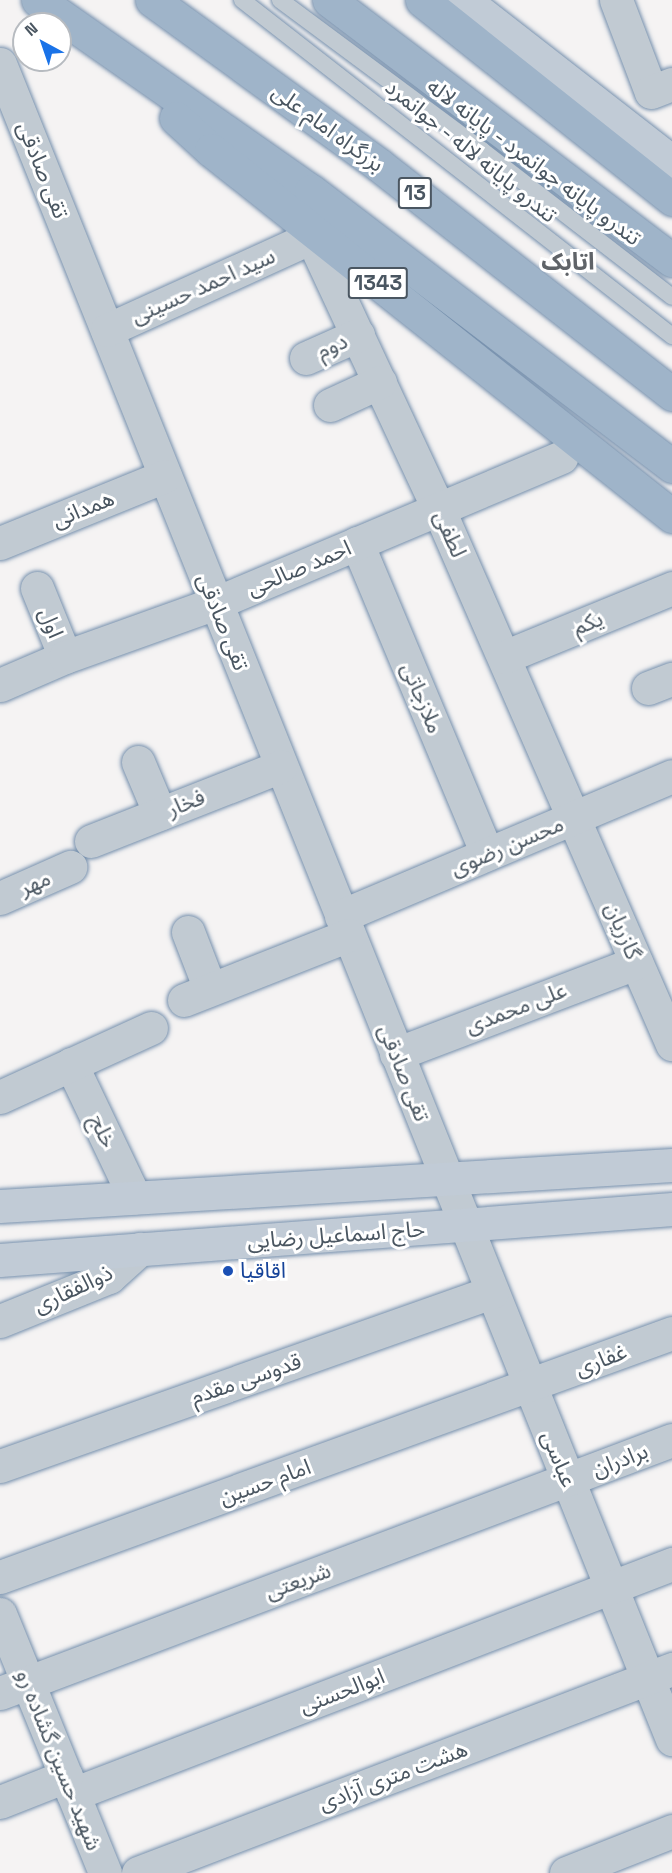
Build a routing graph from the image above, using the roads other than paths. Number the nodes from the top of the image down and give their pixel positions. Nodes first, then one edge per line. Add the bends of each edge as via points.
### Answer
1 (38, 0) edge
2 (152, 0) edge
3 (242, 0) edge
4 (280, 0) edge
5 (329, 0) edge
6 (422, 0) edge
7 (464, 0) edge
8 (616, 0) edge
9 (93, 41) junction
10 (1, 68) edge
11 (662, 88) edge
12 (12, 126) edge
13 (672, 162) edge
14 (672, 199) edge
15 (309, 248) joint
16 (672, 260) edge
17 (672, 297) edge
18 (106, 330) junction
19 (358, 335) junction
20 (672, 336) edge
21 (306, 358) dead end
22 (380, 382) junction
23 (672, 394) edge
24 (330, 405) dead end
25 (561, 457) dead end
26 (672, 466) edge
27 (165, 476) junction
28 (439, 510) junction
29 (672, 516) edge
30 (0, 543) edge
31 (357, 543) junction
32 (37, 588) dead end
33 (672, 588) edge
34 (216, 603) junction
35 (65, 657) junction
36 (504, 657) junction
37 (0, 685) edge
38 (138, 762) dead end
39 (281, 766) junction
40 (672, 776) edge
41 (160, 814) junction
42 (574, 817) junction
43 (91, 841) dead end
44 (488, 854) junction
45 (70, 867) dead end
46 (0, 898) edge
47 (345, 925) junction
48 (188, 932) dead end
49 (636, 963) junction
50 (662, 996) edge
51 (151, 1028) dead end
52 (672, 1044) edge
53 (396, 1054) junction
54 (71, 1064) junction
55 (0, 1097) edge
56 (672, 1165) edge
57 (447, 1180) junction
58 (135, 1198) junction
59 (0, 1206) edge
60 (672, 1209) edge
61 (465, 1227) junction
62 (140, 1249) junction
63 (0, 1260) edge
64 (492, 1292) junction
65 (0, 1321) edge
66 (672, 1333) edge
67 (530, 1387) junction
68 (672, 1440) edge
69 (0, 1466) edge
70 (568, 1480) junction
71 (672, 1564) edge
72 (0, 1577) edge
73 (611, 1587) junction
74 (0, 1614) edge
75 (660, 1674) edge
76 (14, 1687) edge
77 (672, 1739) edge
78 (69, 1785) junction
79 (0, 1802) edge
80 (672, 1831) edge
81 (105, 1873) edge
82 (138, 1873) edge
83 (566, 1873) edge

1 - 9 highway
2 - 23 highway, بزرگراه امام علی / 13 via 379,165
3 - 20 lane, تندرو پایانه لاله - جوانمرد
4 - 17 lane, تندرو پایانه جوانمرد - پایانه لاله
5 - 16 highway
6 - 14 highway
7 - 13 main road
8 - 11 street
9 - 26 highway, 1343 via 311,191
9 - 29 highway, 1343 via 211,150
10 - 12 street, تقی صادقی
12 - 18 street, تقی صادقی
15 - 18 street, سید احمد حسینی
15 - 19 street, لطفی
18 - 27 street, تقی صادقی
19 - 21 street, دوم
19 - 22 street, لطفی
22 - 24 street
22 - 28 street, لطفی
25 - 28 street, احمد صالحی
27 - 30 street, همدانی
27 - 34 street, تقی صادقی
28 - 31 street, احمد صالحی
28 - 36 street, لطفی
31 - 34 street, احمد صالحی
31 - 44 street, ملازجاتی
32 - 35 street, اول
33 - 36 street, یکم
34 - 35 street, احمد صالحی
34 - 39 street, تقی صادقی
35 - 37 street, احمد صالحی
36 - 42 street, لطفی
38 - 41 street
39 - 41 street, فخار
39 - 47 street, تقی صادقی
40 - 42 street, محسن رضوی
41 - 43 street, فخار
42 - 44 street, محسن رضوی
42 - 49 street, گازریان
44 - 47 street, محسن رضوی
45 - 46 street, مهر
47 - 48 street, محسن رضوی via 197,995
47 - 53 street, تقی صادقی
49 - 50 street, گازریان
49 - 53 street, علی محمدی
50 - 52 street, گازریان
51 - 54 street
53 - 57 street, تقی صادقی
54 - 55 street
54 - 58 street, خلج
56 - 57 main road
57 - 58 main road
57 - 61 street, عباسی
58 - 59 main road
60 - 61 main road, حاج اسماعیل رضایی
61 - 62 main road, حاج اسماعیل رضایی
61 - 64 street, عباسی
62 - 63 main road, حاج اسماعیل رضایی
62 - 65 street, ذوالفقاری via 109,1277
64 - 67 street, عباسی
64 - 69 street, قدوسی مقدم
66 - 67 street, غفاری
67 - 70 street, عباسی
67 - 72 street, امام حسین
68 - 70 street, برادران
70 - 73 street, عباسی
70 - 76 street, شریعتی
71 - 73 street, ابوالحسنی
73 - 75 street, عباسی
73 - 78 street, ابوالحسنی
74 - 76 street, شهید حسین گشاده رو
75 - 77 street, عباسی
75 - 82 street, هشت متری آزادی
76 - 78 street, شهید حسین گشاده رو
78 - 79 street, ابوالحسنی
78 - 81 street, شهید حسین گشاده رو
80 - 83 street

